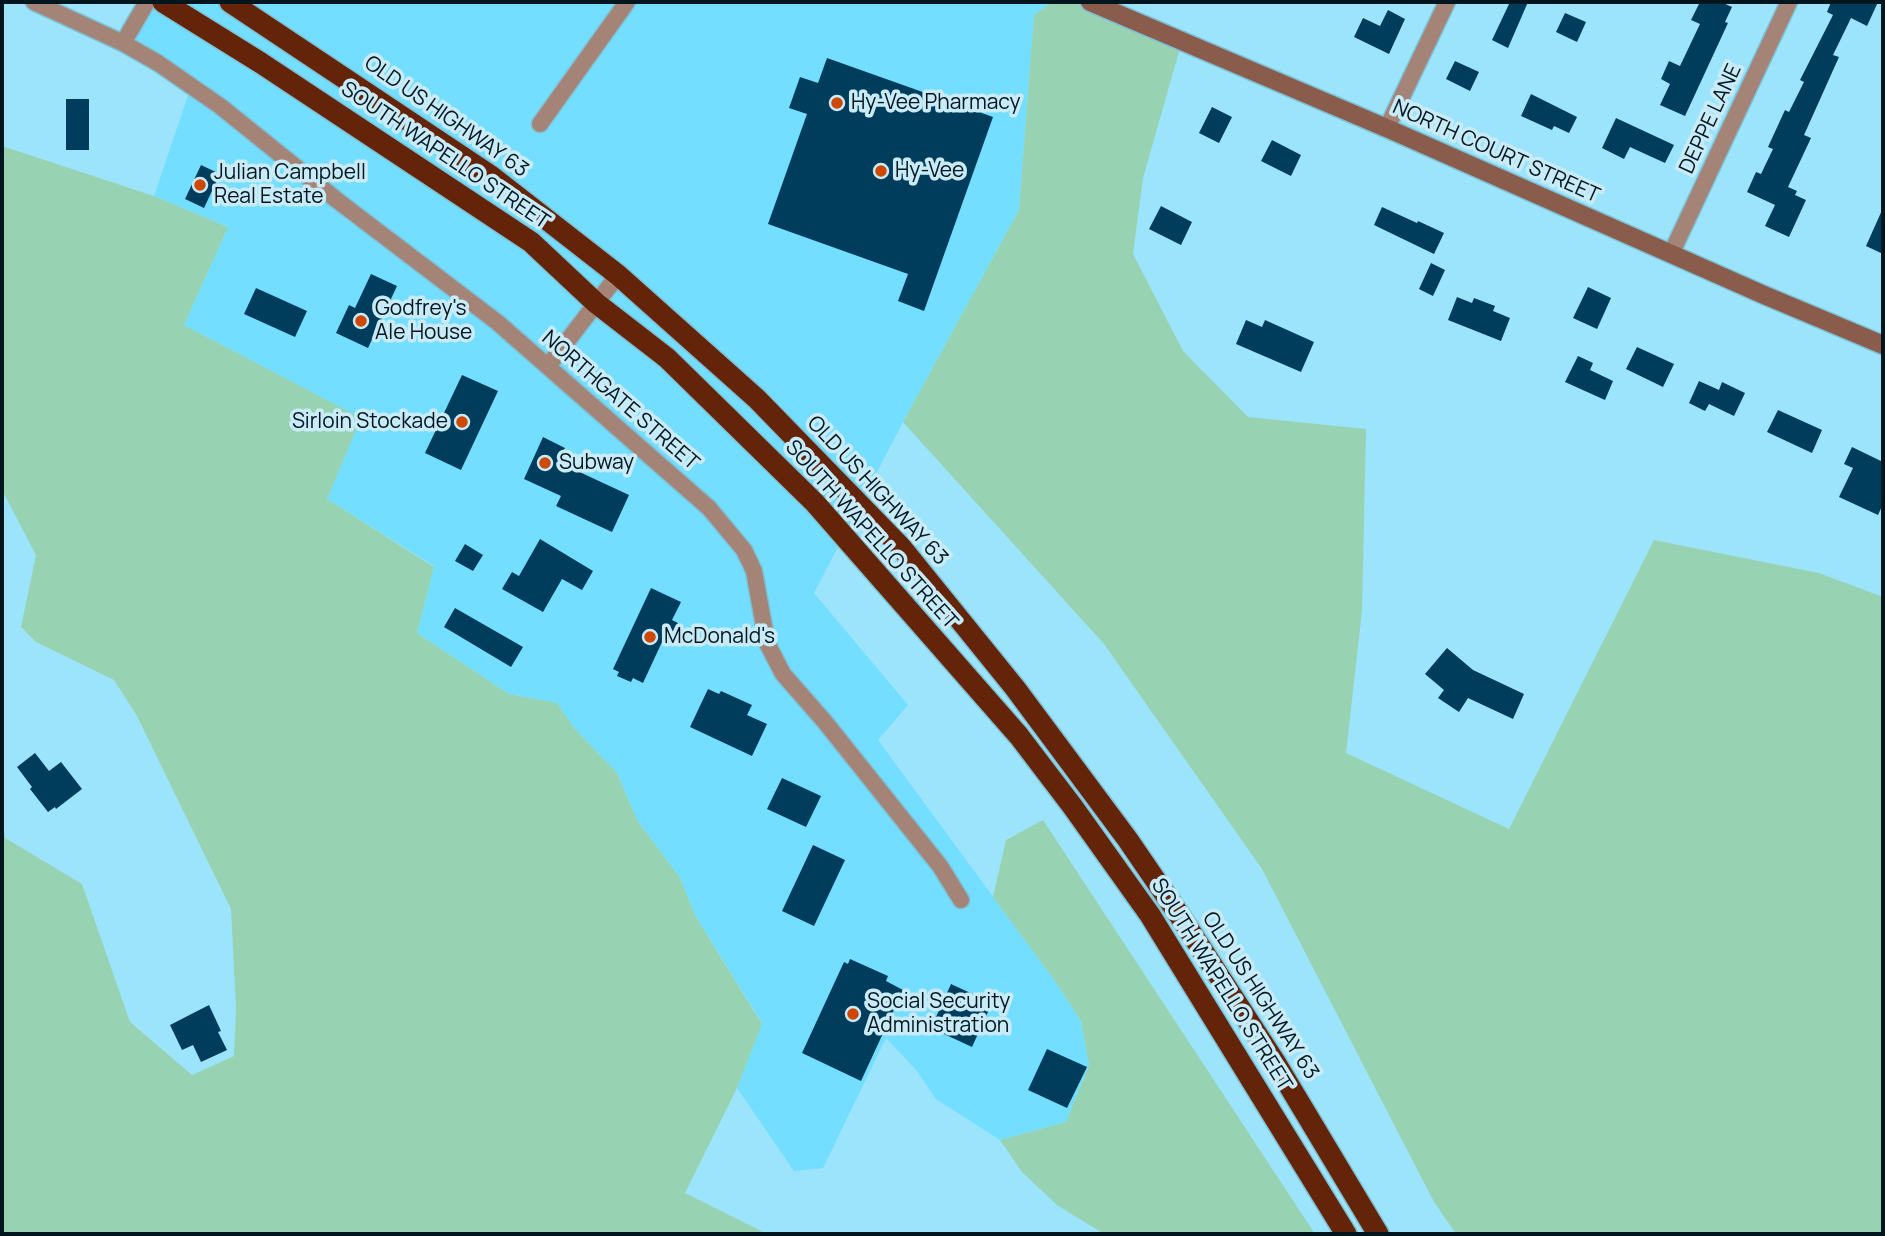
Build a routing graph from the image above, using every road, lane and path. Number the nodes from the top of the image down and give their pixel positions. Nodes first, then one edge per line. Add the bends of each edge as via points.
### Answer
1 (34, 2) edge
2 (147, 2) edge
3 (163, 2) edge
4 (230, 2) edge
5 (628, 2) edge
6 (1090, 2) edge
7 (1447, 2) edge
8 (1789, 2) edge
9 (123, 43) junction
10 (540, 124) dead end
11 (1387, 128) junction
12 (1671, 254) junction
13 (618, 275) junction
14 (596, 303) junction
15 (1883, 345) edge
16 (548, 366) junction
17 (961, 900) dead end
18 (1346, 1234) edge
19 (1378, 1234) edge

1 - 9 street, NORTHGATE STREET
2 - 9 street
3 - 14 highway, SOUTH WAPELLO STREET via 531,242
4 - 13 highway, OLD US HIGHWAY 63 via 491,176
5 - 10 street
6 - 11 main road, NORTH COURT STREET
7 - 11 street
8 - 12 street, DEPPE LANE
9 - 16 street, NORTHGATE STREET via 220,106
11 - 12 main road, NORTH COURT STREET
12 - 15 main road, NORTH COURT STREET
13 - 14 street
13 - 19 highway, OLD US HIGHWAY 63 via 757,399 901,547 1015,688 1184,922
14 - 16 street
14 - 18 highway, SOUTH WAPELLO STREET via 667,358 815,503 1018,736 1150,915
16 - 17 street, NORTHGATE STREET via 709,508 744,550 754,570 767,643 783,674 940,866

